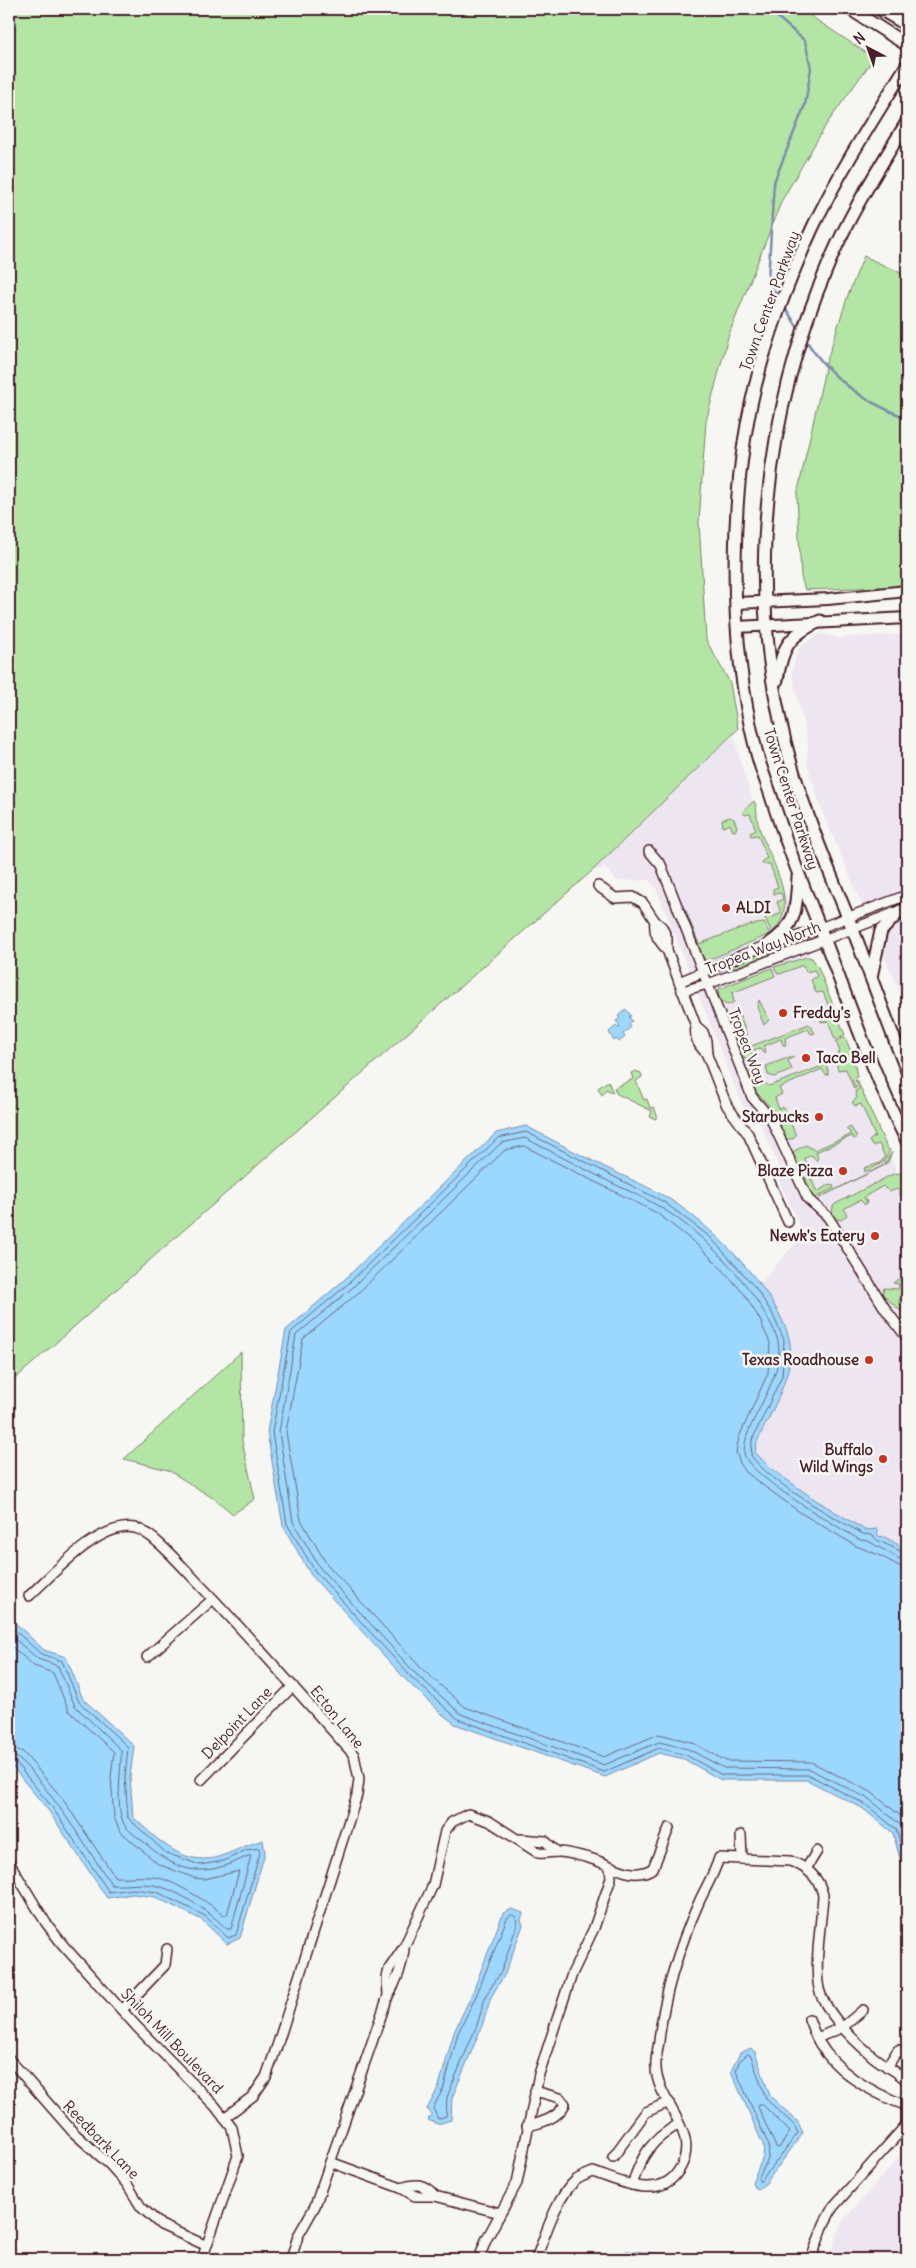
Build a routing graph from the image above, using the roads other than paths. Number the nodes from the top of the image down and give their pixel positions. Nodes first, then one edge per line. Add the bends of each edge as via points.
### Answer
1 (850, 9) edge
2 (880, 9) edge
3 (907, 25) edge
4 (907, 45) edge
5 (907, 65) edge
6 (907, 122) edge
7 (907, 592) edge
8 (766, 602) junction
9 (736, 603) junction
10 (907, 618) edge
11 (820, 621) junction
12 (767, 625) junction
13 (737, 627) junction
14 (775, 692) junction
15 (650, 851) dead end
16 (798, 873) junction
17 (598, 886) dead end
18 (907, 895) edge
19 (904, 910) edge
20 (847, 917) junction
21 (852, 929) junction
22 (822, 934) junction
23 (769, 944) junction
24 (702, 971) junction
25 (870, 979) junction
26 (708, 984) junction
27 (681, 987) junction
28 (907, 1071) edge
29 (907, 1141) edge
30 (788, 1222) dead end
31 (907, 1338) edge
32 (29, 1596) dead end
33 (213, 1599) junction
34 (147, 1657) dead end
35 (293, 1686) junction
36 (200, 1780) dead end
37 (669, 1828) dead end
38 (741, 1835) dead end
39 (817, 1851) dead end
40 (742, 1859) junction
41 (9, 1862) edge
42 (610, 1867) junction
43 (806, 1869) junction
44 (167, 1949) dead end
45 (122, 2010) junction
46 (863, 2010) dead end
47 (809, 2019) dead end
48 (843, 2027) junction
49 (818, 2038) junction
50 (907, 2056) edge
51 (9, 2059) edge
52 (888, 2067) junction
53 (907, 2081) edge
54 (535, 2091) junction
55 (669, 2102) junction
56 (907, 2106) edge
57 (224, 2118) junction
58 (679, 2124) junction
59 (907, 2124) edge
60 (527, 2126) junction
61 (613, 2157) dead end
62 (330, 2162) junction
63 (632, 2184) junction
64 (500, 2213) junction
65 (205, 2245) junction
66 (202, 2259) edge
67 (291, 2259) edge
68 (479, 2259) edge
69 (536, 2259) edge
70 (811, 2259) edge

1 - 4 main road
2 - 3 main road
5 - 9 main road, Town Center Parkway via 814,225 796,264 759,370 740,480
6 - 8 main road, Town Center Parkway via 849,220 829,262 792,365 769,486
7 - 8 street
8 - 9 street
8 - 12 main road, Town Center Parkway
9 - 13 main road, Town Center Parkway
10 - 11 street
11 - 12 street
11 - 14 main road via 789,641 779,664
12 - 13 street
12 - 14 main road, Town Center Parkway
13 - 16 main road, Town Center Parkway via 744,693 756,750
14 - 20 main road, Town Center Parkway via 784,738 806,815
15 - 24 street, Tropea Way via 660,865
16 - 22 main road, Town Center Parkway
16 - 23 main road via 792,921 783,935
17 - 27 street via 615,898 638,899 655,922 655,934 666,950
18 - 20 street, Tropea Way North
19 - 21 street, Tropea Way North
19 - 25 main road via 882,931
20 - 21 main road, Town Center Parkway
20 - 22 street, Tropea Way North
21 - 22 street, Tropea Way North
21 - 25 main road, Town Center Parkway
22 - 23 street, Tropea Way North
22 - 26 street, Tropea Way North
22 - 29 main road, Town Center Parkway via 879,1081
23 - 24 street, Tropea Way North
24 - 26 street, Tropea Way
24 - 27 street, Tropea Way North
25 - 28 main road, Town Center Parkway
26 - 27 street, Tropea Way North
26 - 31 street, Tropea Way via 752,1097 771,1119 808,1198 828,1218
27 - 30 street via 696,1026 698,1044 707,1055 727,1107 748,1134
32 - 33 street, Ecton Lane via 95,1539 108,1531 135,1528 160,1543
33 - 34 street
33 - 35 street, Ecton Lane
35 - 36 street, Delpoint Lane
35 - 57 street, Ecton Lane via 354,1755 359,1778 357,1795 266,2077 253,2096
37 - 42 street via 653,1868 647,1872
38 - 40 street
39 - 43 street
40 - 43 street via 790,1861
40 - 55 street via 720,1858 699,1901 668,1984 656,2067 657,2078
41 - 45 street, Shiloh Mill Boulevard via 46,1923
42 - 54 street via 612,1878 594,1928 572,1974
42 - 62 street via 588,1858 557,1852 538,1853 489,1821 468,1814 452,1822 445,1830 433,1885 404,1947 397,1981 388,1996
43 - 48 street via 821,1883 823,1895 817,1976 820,1994
44 - 45 street via 165,1965
45 - 57 street, Shiloh Mill Boulevard
46 - 48 street
47 - 49 street
48 - 49 street
48 - 52 street
49 - 56 street via 832,2058 856,2081
50 - 52 street via 898,2050
51 - 65 street, Reedbark Lane via 73,2132 110,2165 141,2207 161,2225
52 - 53 street
54 - 60 street
54 - 60 street via 560,2098 565,2104 561,2111 542,2123
55 - 58 street
55 - 61 street via 646,2112
57 - 65 street, Shiloh Mill Boulevard via 232,2128 238,2156
58 - 63 street via 663,2133 646,2152
58 - 63 street via 687,2150 679,2171 662,2186 652,2188
59 - 70 street via 833,2207
60 - 64 street via 517,2183
62 - 64 street via 415,2196 435,2196
62 - 67 street
63 - 69 street via 593,2172 575,2180 550,2221
64 - 68 street
65 - 66 street, Shiloh Mill Boulevard

